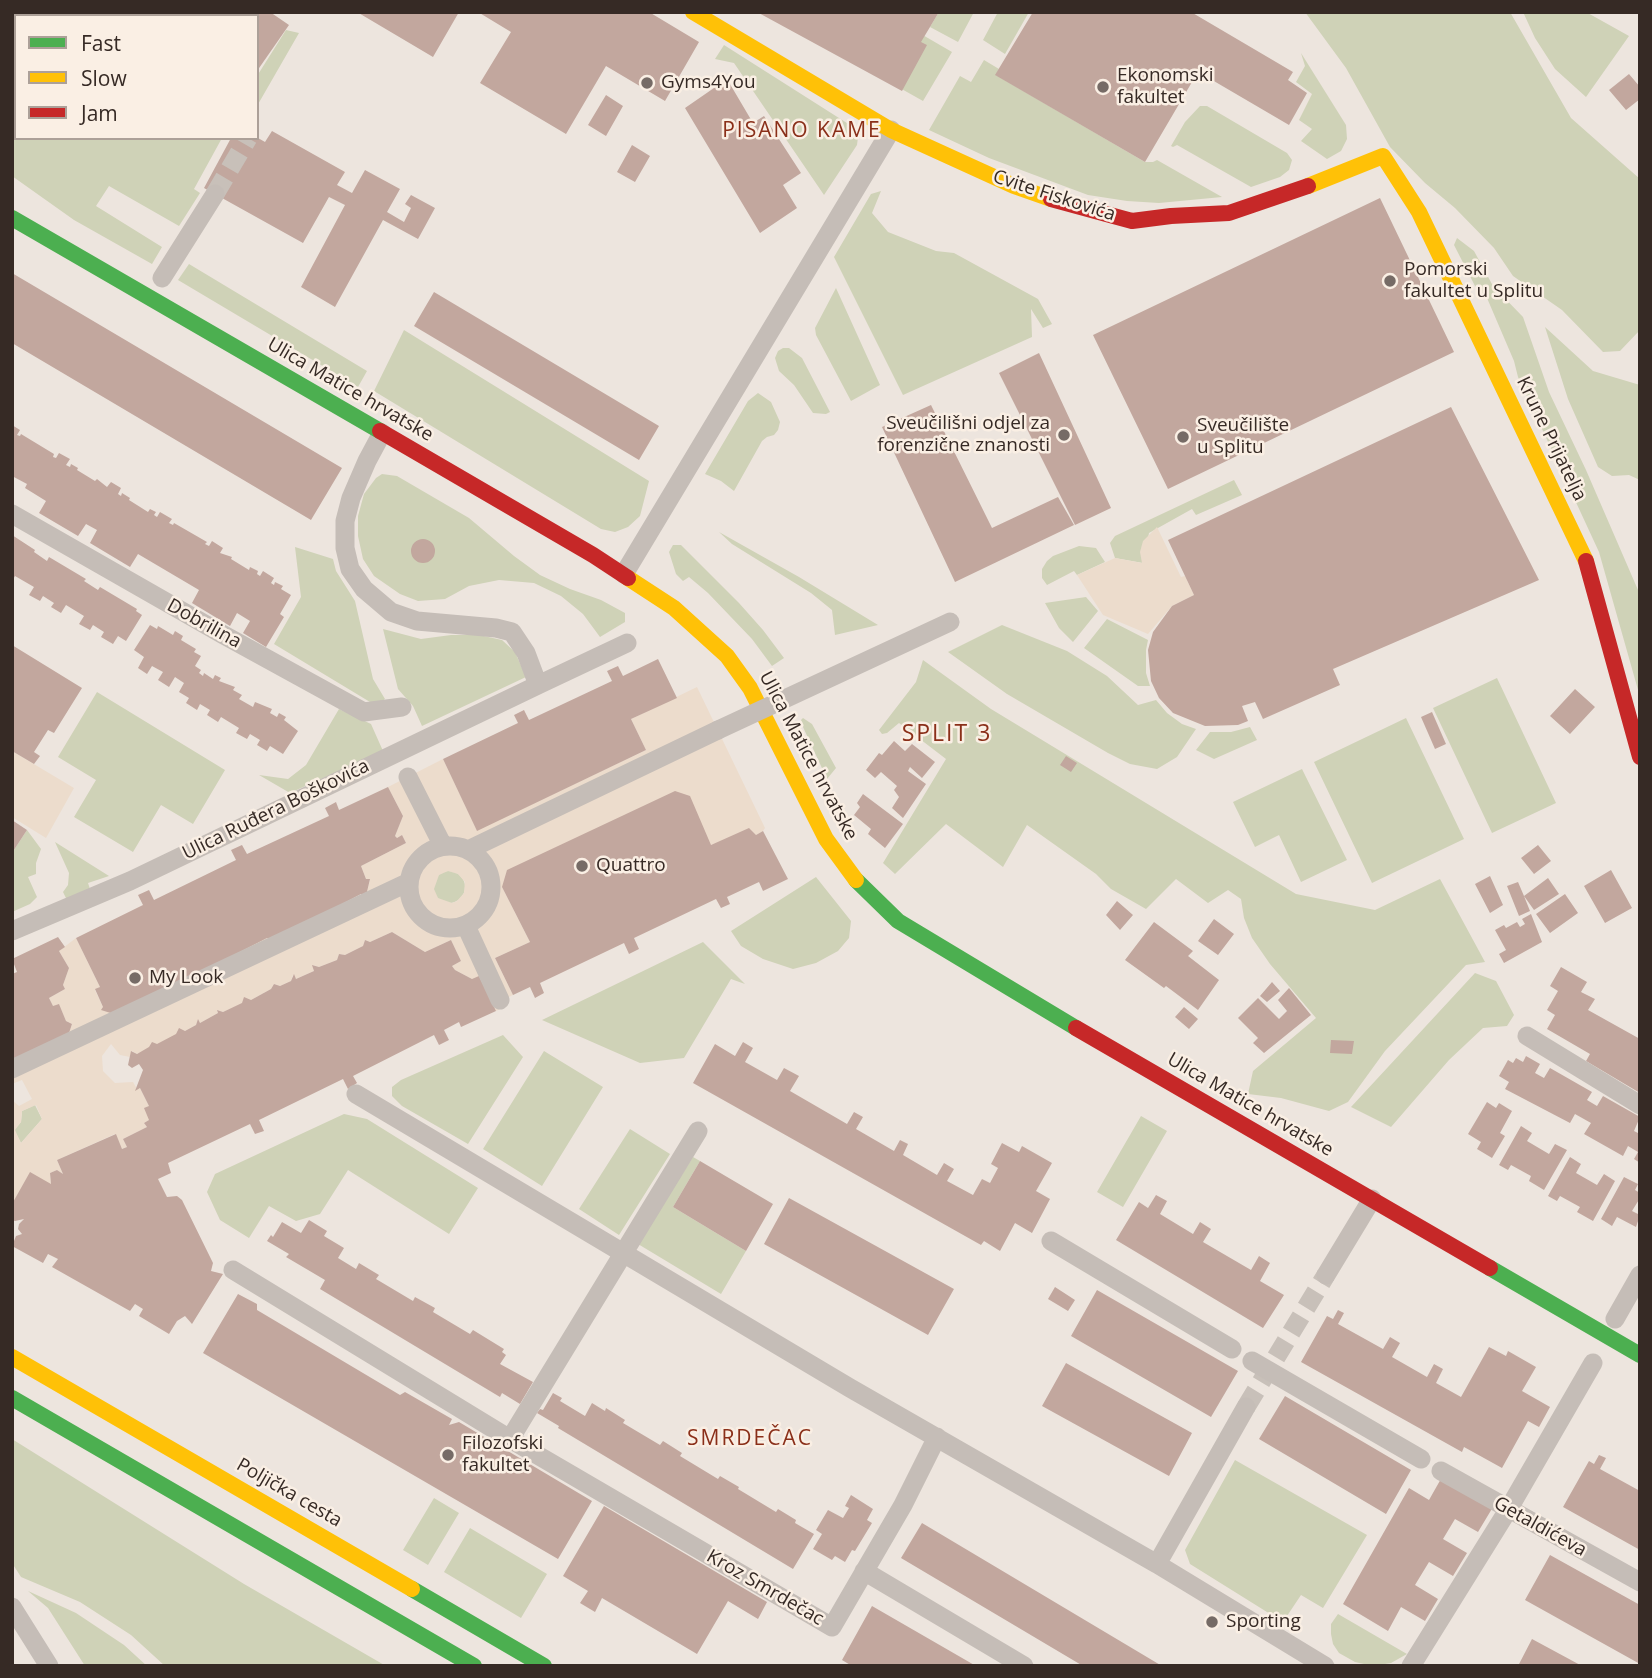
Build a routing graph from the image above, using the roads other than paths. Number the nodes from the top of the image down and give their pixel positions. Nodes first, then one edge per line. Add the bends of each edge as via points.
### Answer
1 (693, 12) edge
2 (891, 130) junction
3 (1383, 156) joint
4 (215, 194) tunnel mouth
5 (12, 218) edge
6 (162, 278) dead end
7 (382, 433) junction
8 (12, 514) edge
9 (624, 574) junction
10 (950, 622) dead end
11 (627, 643) dead end
12 (538, 685) junction
13 (402, 707) dead end
14 (1640, 757) edge
15 (408, 777) dead end
16 (443, 846) junction
17 (468, 850) junction
18 (409, 882) junction
19 (466, 926) junction
20 (12, 931) edge
21 (500, 1000) dead end
22 (1527, 1036) dead end
23 (12, 1069) edge
24 (356, 1094) dead end
25 (1640, 1105) edge
26 (698, 1131) dead end
27 (1372, 1199) junction
28 (1051, 1241) dead end
29 (622, 1253) junction
30 (233, 1270) dead end
31 (1326, 1275) tunnel mouth
32 (1640, 1275) edge
33 (1615, 1318) dead end
34 (1232, 1349) dead end
35 (1640, 1354) edge
36 (12, 1357) edge
37 (1252, 1362) dead end
38 (1593, 1363) dead end
39 (12, 1398) edge
40 (1246, 1407) tunnel mouth
41 (937, 1437) junction
42 (510, 1439) junction
43 (1421, 1459) dead end
44 (1441, 1471) dead end
45 (1508, 1510) junction
46 (1157, 1564) junction
47 (864, 1571) junction
48 (1640, 1583) edge
49 (12, 1607) edge
50 (49, 1666) edge
51 (474, 1666) edge
52 (544, 1666) edge
53 (1024, 1666) edge
54 (1325, 1666) edge
55 (1411, 1666) edge

1 - 2 street, Cvite Fiskovića
2 - 3 street, Cvite Fiskovića via 1014,186 1132,221 1229,213
2 - 9 street
3 - 14 street, Krune Prijatelja via 1419,212 1590,570
4 - 6 street
5 - 7 street, Ulica Matice hrvatske
7 - 9 street, Ulica Matice hrvatske
7 - 12 street via 345,521 350,569 364,589 391,612 418,621 512,632
8 - 13 street, Dobrilina via 364,712
9 - 27 street, Ulica Matice hrvatske via 674,608 727,656 750,688 826,839 850,874 898,921
10 - 17 street, bridge
11 - 12 street, Ulica Ruđera Boškovića
12 - 20 street, Ulica Ruđera Boškovića via 130,881
15 - 16 street
16 - 17 street
16 - 18 street via 424,855
17 - 19 street via 481,858 492,884 485,911
18 - 19 street via 415,909 424,919 449,929
18 - 23 street
19 - 21 street
22 - 25 street
24 - 29 street
26 - 29 street
27 - 31 street
27 - 35 street, Ulica Matice hrvatske
28 - 34 street
29 - 41 street
29 - 42 street
30 - 42 street, Kroz Smrdečac
32 - 33 street
36 - 52 street, Poljička cesta
37 - 43 street
38 - 45 street
39 - 51 street
40 - 46 street
41 - 46 street
41 - 47 street, Kroz Smrdečac
42 - 47 street, Kroz Smrdečac via 832,1627
44 - 45 street, Getaldićeva
45 - 48 street, Getaldićeva
45 - 55 street
46 - 54 street
47 - 53 street
49 - 50 street

